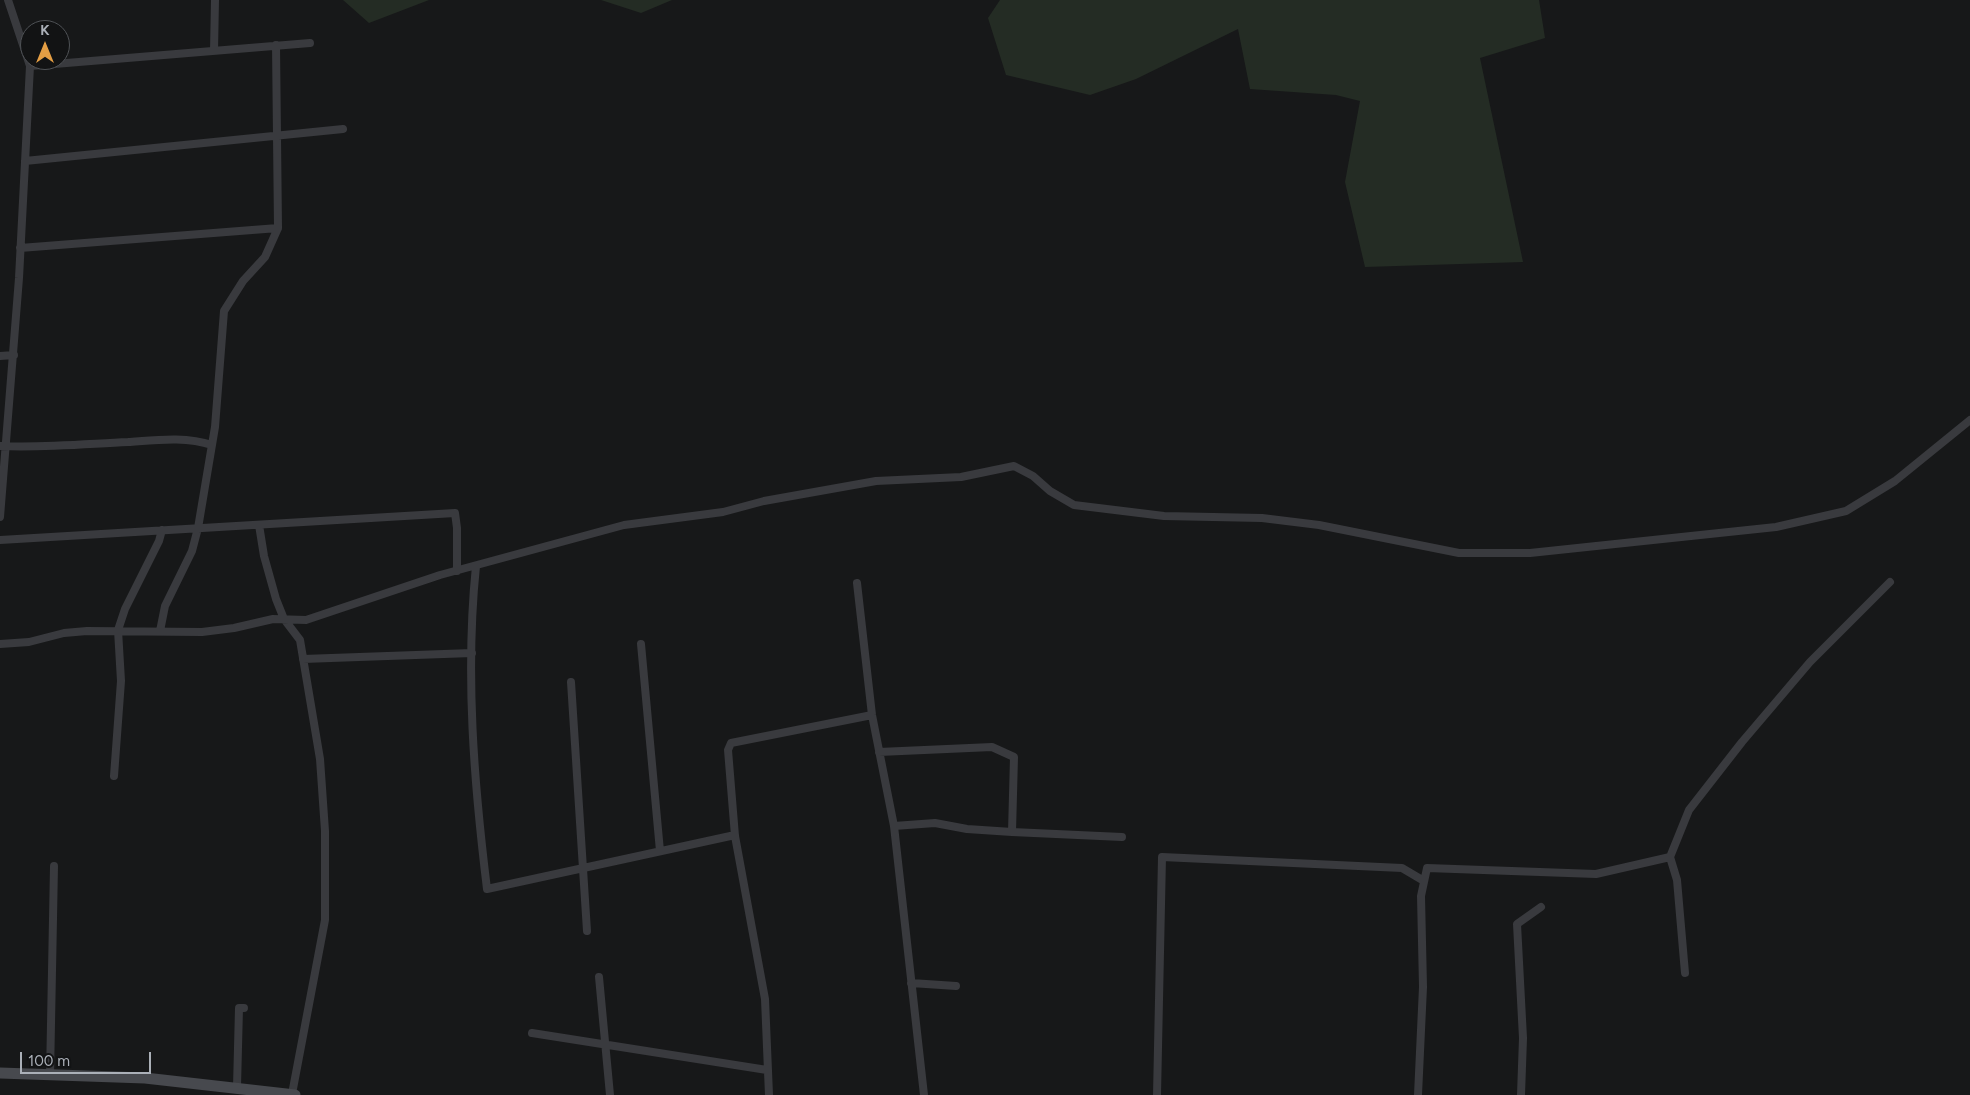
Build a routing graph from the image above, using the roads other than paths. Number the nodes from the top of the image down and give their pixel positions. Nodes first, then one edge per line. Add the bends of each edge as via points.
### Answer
1 (8, 0) edge
2 (215, 0) edge
3 (20, 36) edge
4 (310, 43) dead end
5 (276, 45) junction
6 (214, 50) junction
7 (70, 63) edge
8 (30, 70) edge
9 (343, 129) dead end
10 (278, 137) junction
11 (25, 161) junction
12 (278, 228) junction
13 (20, 248) junction
14 (14, 355) junction
15 (0, 356) edge
16 (1970, 420) edge
17 (212, 445) junction
18 (3, 446) edge
19 (0, 517) edge
20 (259, 525) junction
21 (198, 528) junction
22 (162, 530) junction
23 (0, 540) edge
24 (476, 566) junction
25 (457, 571) junction
26 (1890, 582) dead end
27 (857, 583) dead end
28 (284, 619) junction
29 (118, 630) junction
30 (160, 631) junction
31 (0, 644) edge
32 (641, 644) dead end
33 (472, 654) junction
34 (303, 658) junction
35 (571, 682) dead end
36 (872, 715) junction
37 (879, 752) junction
38 (114, 776) dead end
39 (894, 826) junction
40 (1012, 832) junction
41 (735, 835) junction
42 (1122, 837) dead end
43 (660, 852) junction
44 (1670, 857) junction
45 (54, 866) dead end
46 (584, 868) junction
47 (1424, 881) junction
48 (1542, 907) dead end
49 (587, 931) dead end
50 (1685, 973) dead end
51 (600, 978) dead end
52 (911, 982) junction
53 (956, 986) dead end
54 (244, 1008) dead end
55 (532, 1033) dead end
56 (606, 1044) junction
57 (767, 1070) junction
58 (0, 1074) edge
59 (50, 1076) junction
60 (236, 1087) junction
61 (293, 1095) edge
62 (610, 1095) edge
63 (769, 1095) edge
64 (924, 1095) edge
65 (1157, 1095) edge
66 (1418, 1095) edge
67 (1521, 1095) edge

1 - 3 street
2 - 6 street
4 - 5 street
5 - 6 street
5 - 10 street
6 - 7 street
8 - 11 street
9 - 10 street
10 - 11 street
10 - 12 street
11 - 13 street
12 - 13 street
12 - 17 street via 265,257 243,281 224,311
13 - 14 street
14 - 15 street
14 - 18 street
16 - 24 street via 1894,481 1846,511 1776,527 1579,549 1459,553 1312,524 1262,518 1164,516 1074,505 1014,466 961,477 876,481 764,501 723,512 624,525
17 - 18 street via 173,440
17 - 21 street
18 - 19 street
20 - 21 street
20 - 25 street via 454,513
20 - 28 street via 264,556
21 - 22 street
21 - 30 street via 192,551 165,606
22 - 23 street
22 - 29 street
24 - 25 street
24 - 33 street
25 - 28 street via 306,620
26 - 44 street via 1810,662 1742,742 1689,810
27 - 36 street
28 - 30 street via 219,631
28 - 34 street via 300,640
29 - 30 street
29 - 31 street via 64,633 29,642
29 - 38 street via 121,681
32 - 43 street
33 - 34 street
33 - 46 street via 473,726 487,889
34 - 61 street via 320,759 324,805 324,920
35 - 46 street
36 - 37 street
36 - 41 street via 731,744 728,750
37 - 39 street
37 - 40 street via 992,747 1014,756
39 - 40 street via 936,824
39 - 52 street
40 - 42 street
41 - 43 street
41 - 57 street via 765,999
43 - 46 street
44 - 47 street via 1596,874 1427,868
44 - 50 street via 1677,880
45 - 59 street
46 - 49 street
47 - 65 street via 1402,868 1162,856
47 - 66 street via 1421,896 1423,987
48 - 67 street via 1516,924 1523,1038
51 - 56 street
52 - 53 street
52 - 64 street
54 - 60 street via 239,1008
55 - 56 street
56 - 57 street
56 - 62 street
57 - 63 street
58 - 59 main road
59 - 60 main road via 146,1078
60 - 61 main road

